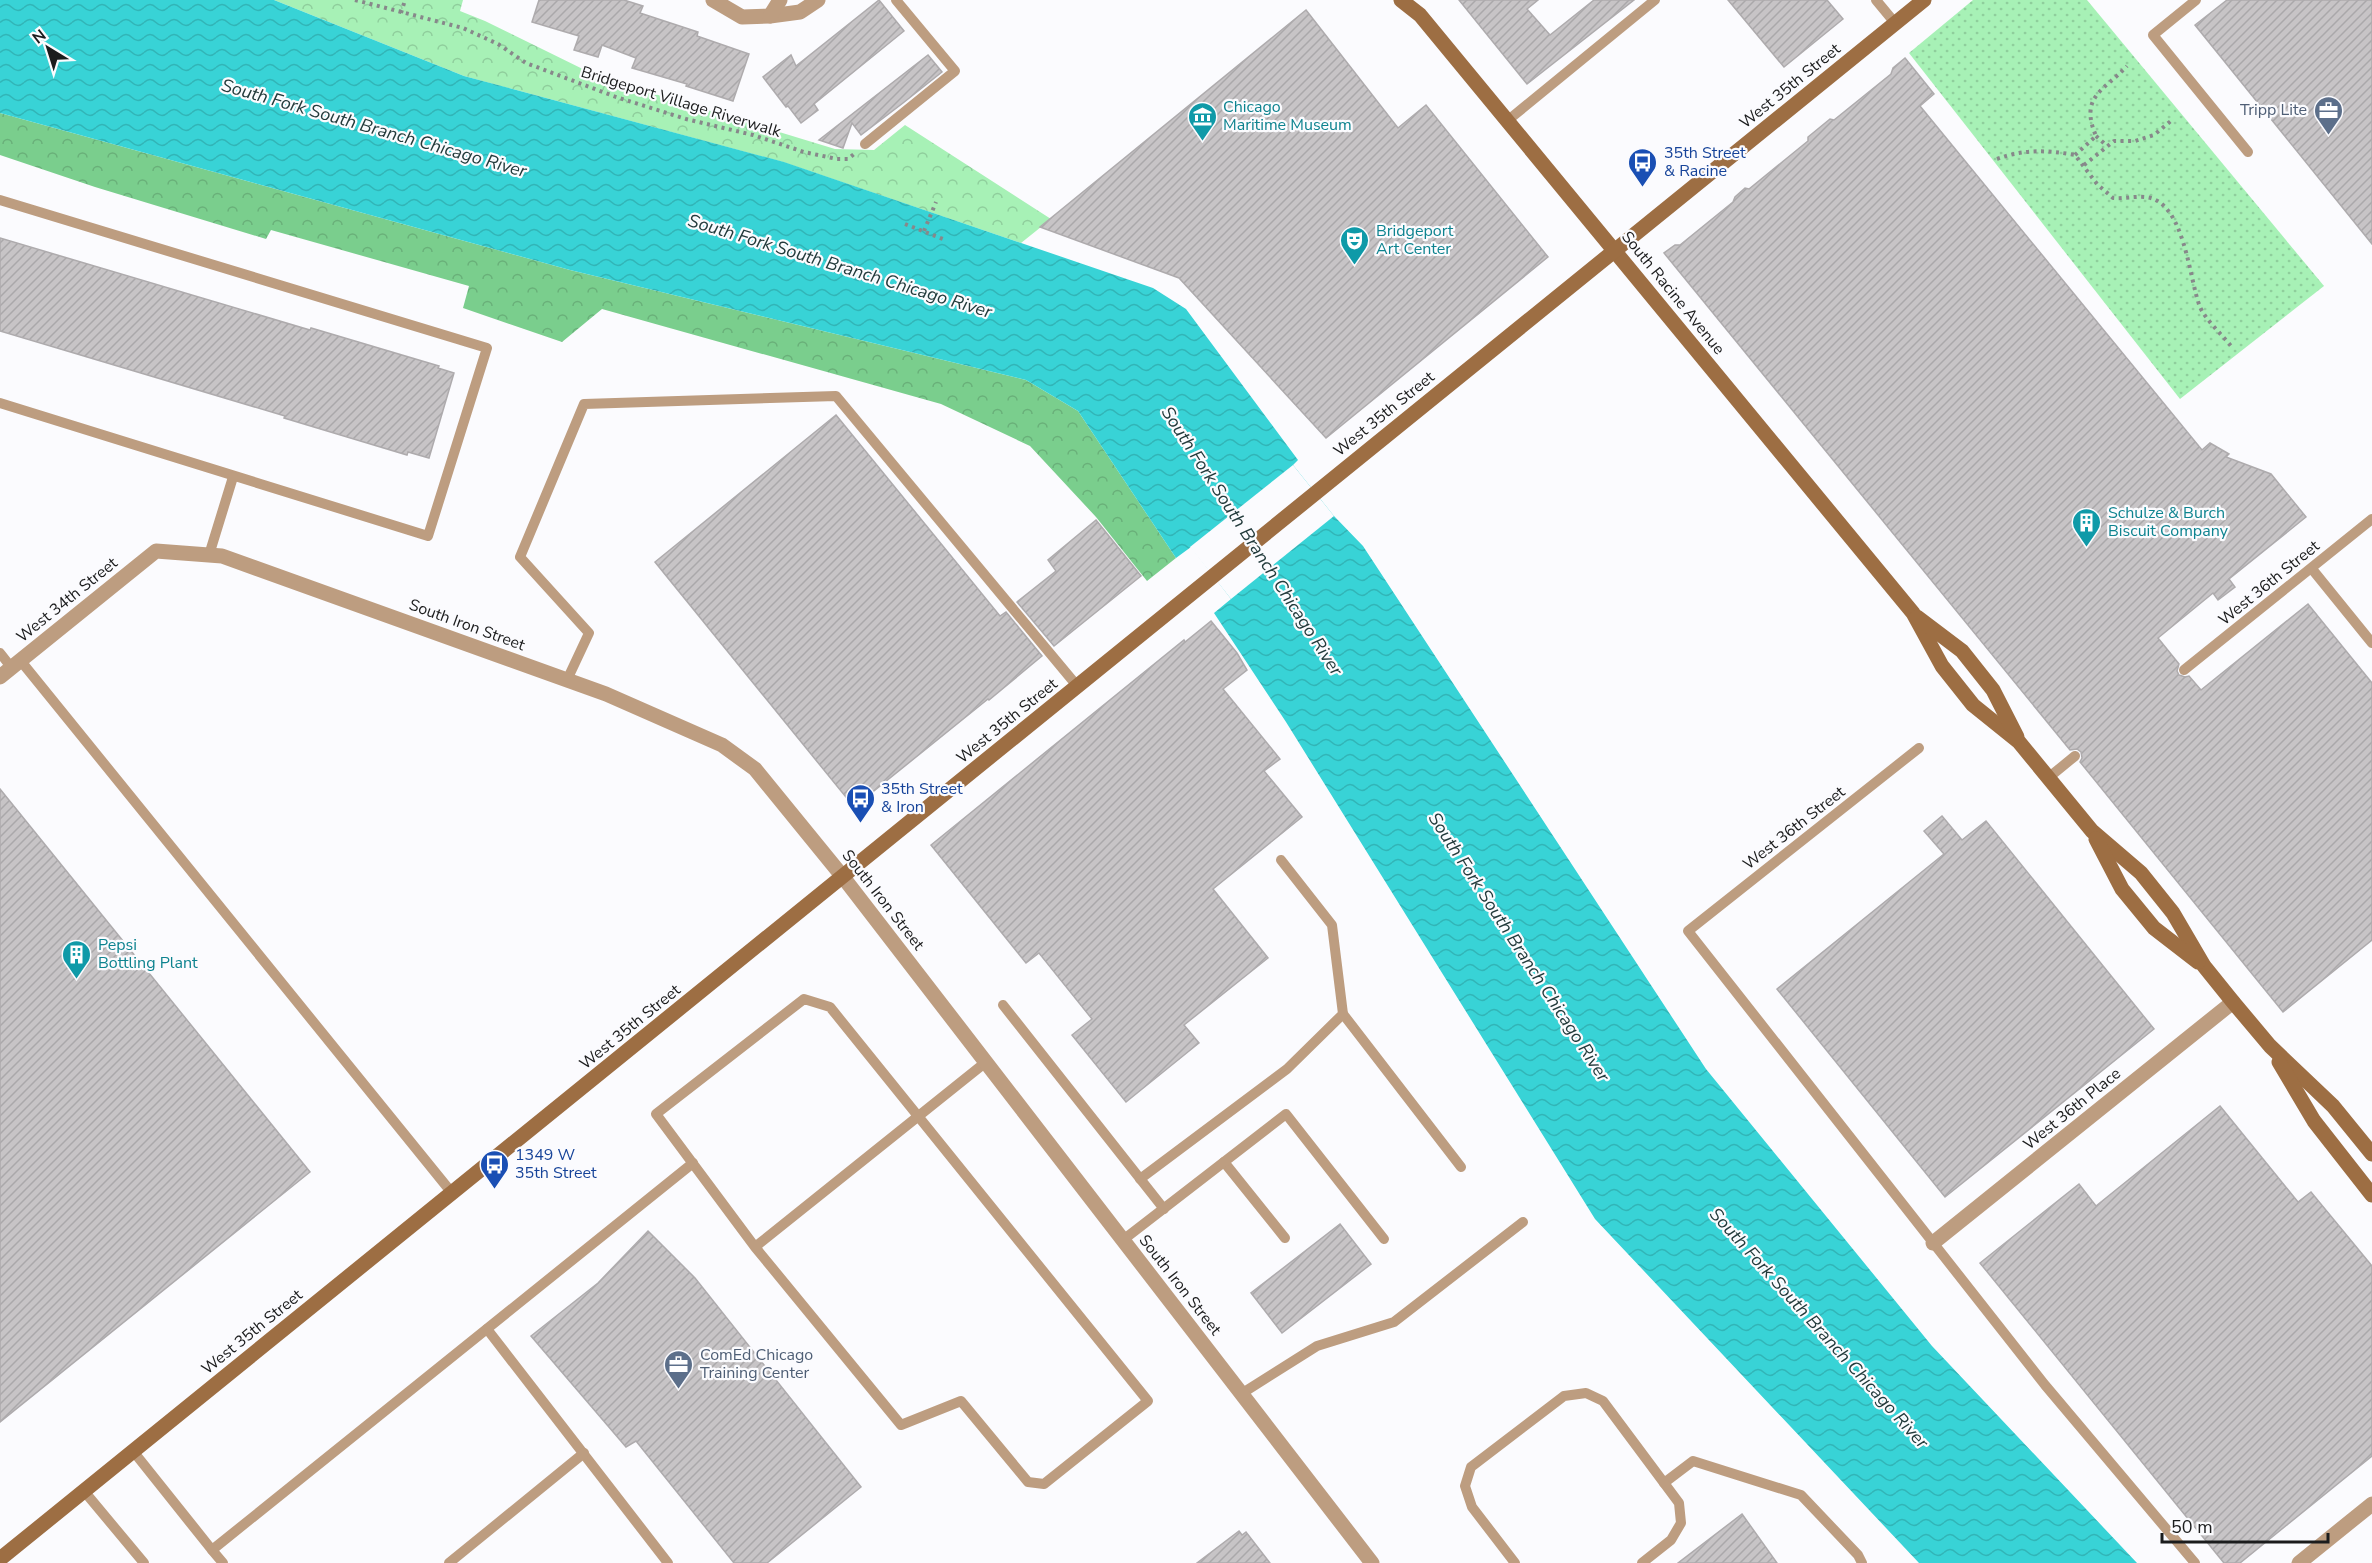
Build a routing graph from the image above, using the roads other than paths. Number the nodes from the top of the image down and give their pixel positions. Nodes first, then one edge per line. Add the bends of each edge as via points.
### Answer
1 (712, 0) edge
2 (780, 0) edge
3 (818, 0) edge
4 (896, 0) edge
5 (1401, 0) edge
6 (1655, 0) edge
7 (1876, 0) edge
8 (1924, 0) edge
9 (2196, 0) edge
10 (770, 16) junction
11 (1895, 23) junction
12 (1507, 120) junction
13 (866, 144) road end
14 (2248, 152) dead end
15 (0, 200) edge
16 (1614, 251) junction
17 (0, 403) edge
18 (233, 477) junction
19 (2372, 519) edge
20 (156, 551) joint
21 (209, 555) junction
22 (2312, 568) junction
23 (1913, 613) junction
24 (2372, 643) edge
25 (0, 653) edge
26 (10, 668) edge
27 (2184, 670) dead end
28 (567, 680) junction
29 (1078, 687) junction
30 (2019, 742) junction
31 (1919, 748) dead end
32 (2075, 756) dead end
33 (2049, 778) junction
34 (2092, 831) junction
35 (1281, 860) dead end
36 (843, 877) junction
37 (2204, 966) junction
38 (2233, 1002) junction
39 (1003, 1005) dead end
40 (1343, 1014) junction
41 (2270, 1046) junction
42 (986, 1062) junction
43 (919, 1115) junction
44 (2372, 1154) edge
45 (1224, 1162) junction
46 (693, 1163) junction
47 (1461, 1167) dead end
48 (1140, 1179) junction
49 (452, 1193) junction
50 (2372, 1194) edge
51 (1164, 1209) junction
52 (1522, 1222) dead end
53 (1285, 1238) dead end
54 (1384, 1239) dead end
55 (1123, 1240) junction
56 (1934, 1243) junction
57 (755, 1247) junction
58 (488, 1329) junction
59 (1241, 1394) junction
60 (133, 1451) junction
61 (584, 1453) junction
62 (1664, 1483) junction
63 (84, 1491) junction
64 (2372, 1504) edge
65 (212, 1550) junction
66 (0, 1559) edge
67 (2309, 1560) edge
68 (144, 1563) edge
69 (223, 1563) edge
70 (449, 1563) edge
71 (668, 1563) edge
72 (1372, 1563) edge
73 (1515, 1563) edge
74 (1642, 1563) edge
75 (1862, 1563) edge
76 (2194, 1563) edge

1 - 10 street via 741,17
2 - 10 street
3 - 10 street via 800,12
4 - 13 lane via 955,71
5 - 12 main road, South Racine Avenue via 1420,15
6 - 12 lane
7 - 11 lane
8 - 11 main road, West 35th Street
9 - 14 lane via 2153,35
11 - 16 main road, West 35th Street
12 - 16 main road, South Racine Avenue
15 - 18 lane via 487,348 428,536
16 - 23 main road, South Racine Avenue
16 - 29 main road, West 35th Street
17 - 18 lane
18 - 21 lane
19 - 22 lane, West 36th Street
20 - 21 street, South Iron Street
20 - 26 street, West 34th Street
21 - 28 street, South Iron Street via 222,556
22 - 24 lane
22 - 27 lane, West 36th Street
23 - 30 main road, South Racine Avenue via 1942,666 1973,705
23 - 30 main road, South Racine Avenue via 1962,651 1993,690
25 - 26 lane
26 - 49 lane
28 - 29 lane via 588,633 520,557 584,404 837,396
28 - 36 street, South Iron Street via 722,745 755,768
29 - 36 main road, West 35th Street
30 - 33 main road, South Racine Avenue
31 - 56 lane, West 36th Street via 1688,931
32 - 33 lane
33 - 34 main road, South Racine Avenue
34 - 37 main road, South Racine Avenue via 2141,873 2173,913
34 - 37 main road, South Racine Avenue via 2122,889 2154,928
35 - 40 lane via 1332,925
36 - 42 street, South Iron Street
36 - 49 main road, West 35th Street
37 - 38 main road, South Racine Avenue
38 - 41 main road, South Racine Avenue
38 - 56 street, West 36th Place
39 - 48 lane
40 - 47 lane
40 - 48 lane via 1287,1069
41 - 44 main road, South Racine Avenue via 2333,1106
41 - 50 main road, South Racine Avenue via 2314,1121
42 - 43 lane
42 - 55 street, South Iron Street
43 - 46 lane via 830,1007 804,999 656,1114
43 - 57 lane
43 - 57 lane via 1148,1401 1044,1484 1028,1482 961,1401 901,1425
45 - 51 lane
45 - 53 lane
45 - 54 lane via 1286,1114
46 - 57 lane
46 - 58 lane
48 - 51 lane
49 - 60 main road, West 35th Street
51 - 55 lane
52 - 59 lane via 1394,1322 1317,1346
55 - 59 street, South Iron Street
56 - 76 lane via 2045,1385
58 - 61 lane
58 - 65 lane
59 - 72 street, South Iron Street
60 - 63 main road, West 35th Street
60 - 65 lane
61 - 70 lane
61 - 71 lane
62 - 73 lane via 1603,1401 1586,1393 1564,1396 1471,1467 1465,1486 1472,1507
62 - 74 lane via 1679,1503 1682,1523 1671,1540
62 - 75 lane via 1693,1461 1801,1494
63 - 66 main road, West 35th Street
63 - 68 lane
64 - 67 street
65 - 69 lane

